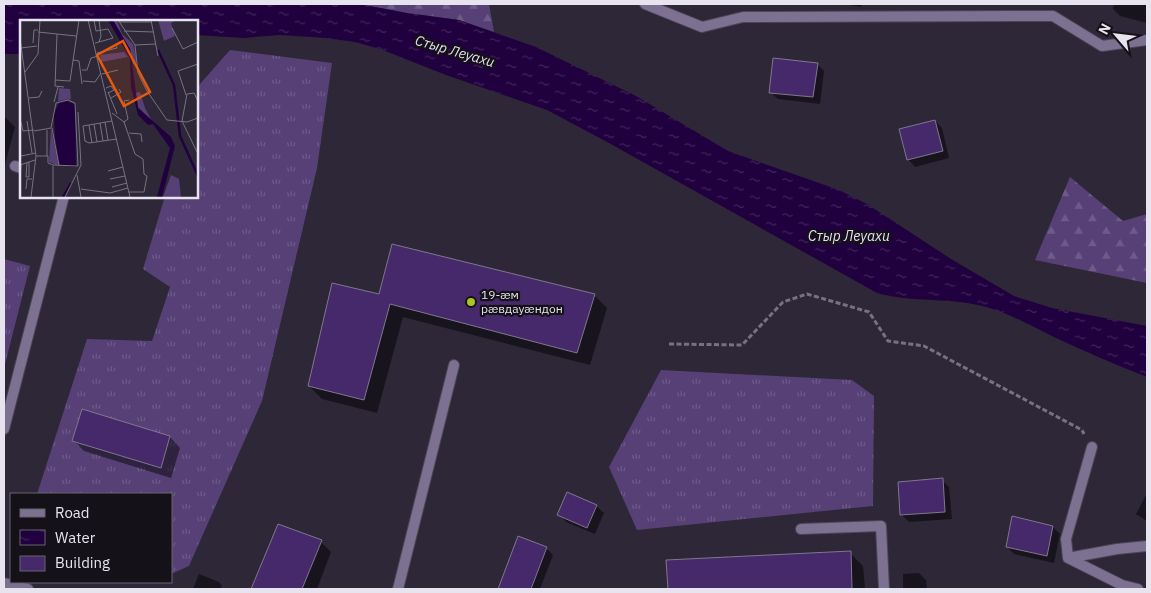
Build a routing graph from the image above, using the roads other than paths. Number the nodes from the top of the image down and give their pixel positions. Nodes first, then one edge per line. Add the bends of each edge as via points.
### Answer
1 (645, 4) edge
2 (1147, 40) edge
3 (63, 198) edge
4 (454, 365) dead end
5 (4, 429) edge
6 (1092, 446) road end
7 (801, 529) dead end
8 (1147, 546) edge
9 (1068, 558) junction
10 (4, 582) edge
11 (28, 589) edge
12 (398, 589) edge
13 (884, 589) edge
14 (1138, 589) edge

1 - 2 street via 702,27 743,17 1053,16 1102,46
3 - 5 street
4 - 12 street
6 - 9 street via 1066,539
7 - 13 street via 881,526
8 - 9 street
9 - 14 street
10 - 11 street

